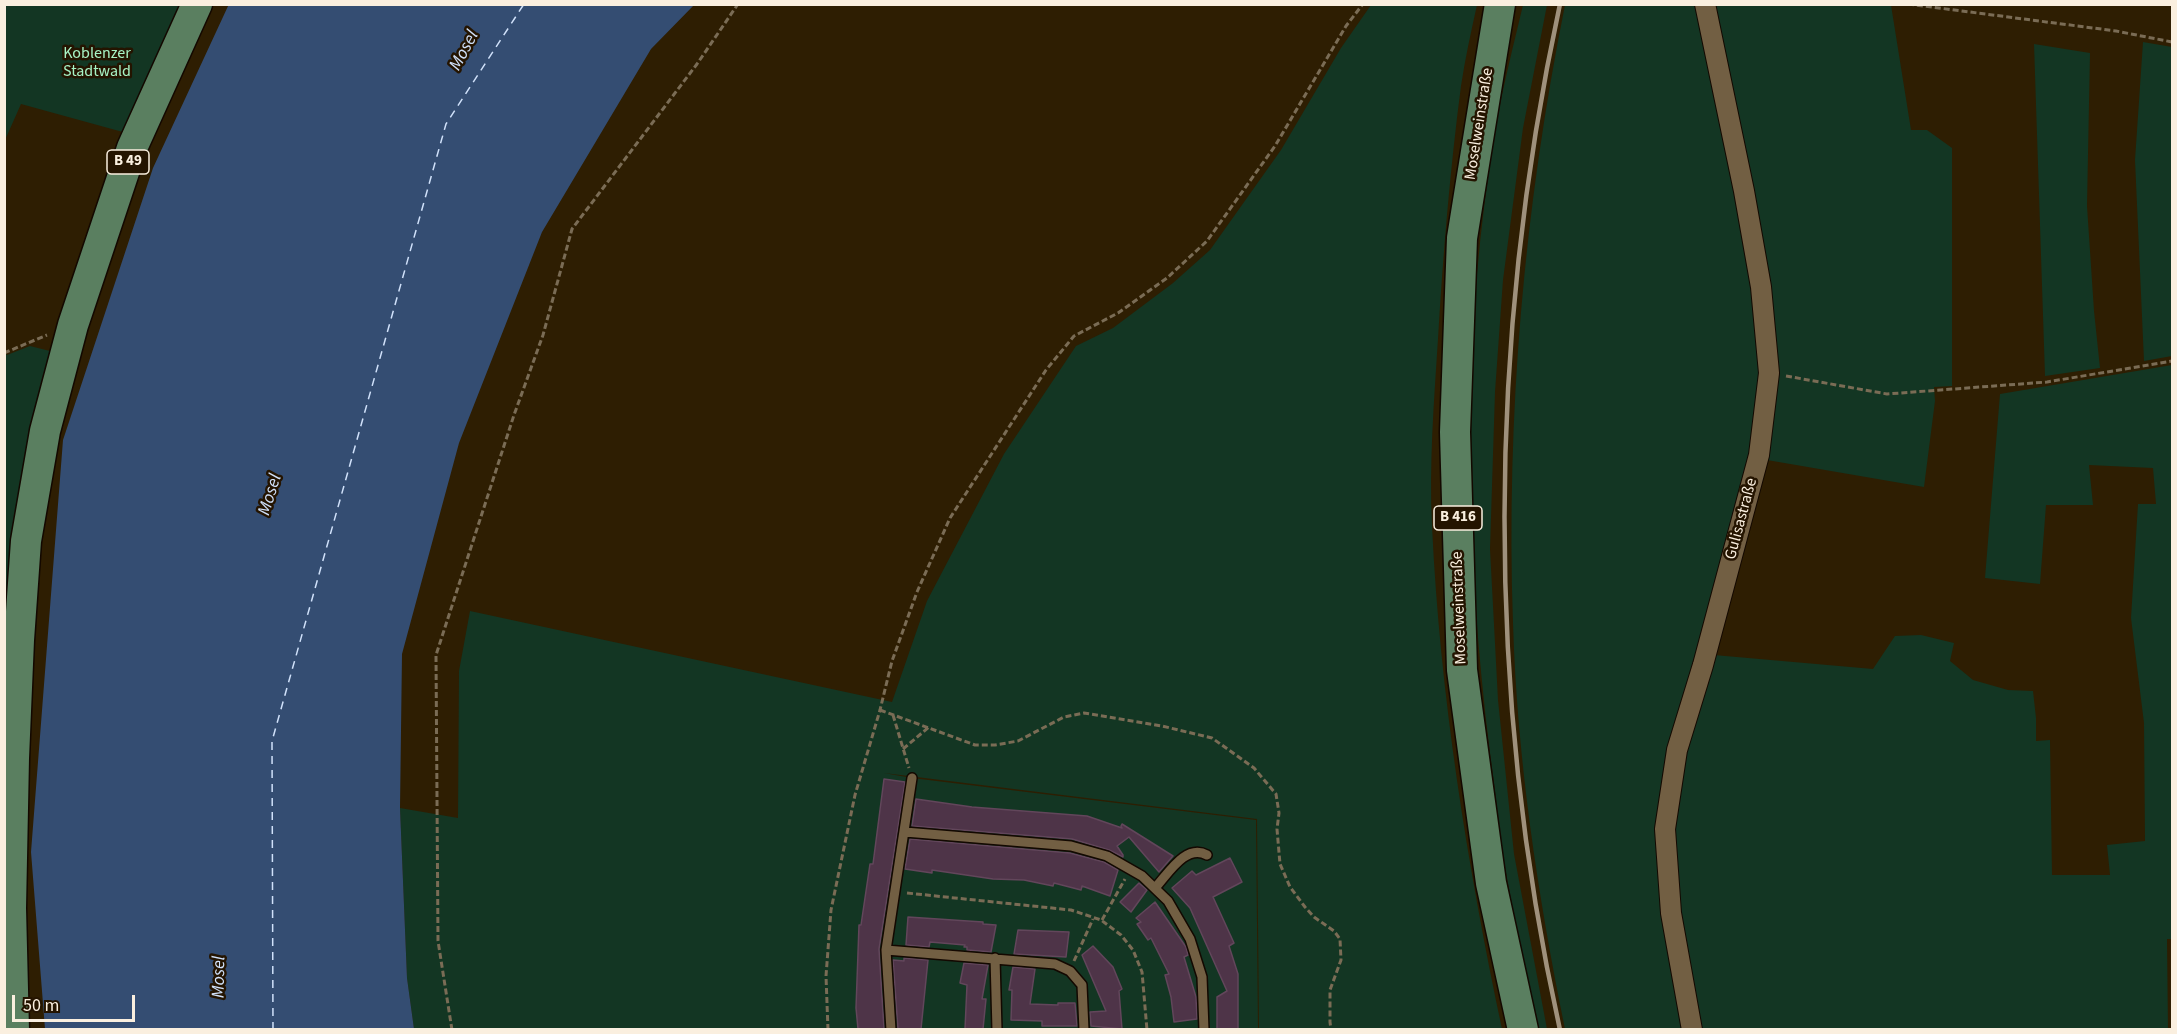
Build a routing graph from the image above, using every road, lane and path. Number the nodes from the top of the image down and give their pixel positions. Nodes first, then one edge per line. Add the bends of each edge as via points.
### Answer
1 (197, 4) edge
2 (738, 4) edge
3 (1363, 4) edge
4 (1500, 4) edge
5 (1705, 4) edge
6 (1908, 4) edge
7 (2172, 42) edge
8 (46, 335) dead end
9 (4, 352) edge
10 (2172, 361) edge
11 (1769, 373) junction
12 (880, 710) junction
13 (893, 715) junction
14 (929, 726) junction
15 (903, 749) junction
16 (912, 778) joint
17 (905, 832) junction
18 (1208, 855) dead end
19 (1131, 870) junction
20 (1155, 888) junction
21 (896, 892) junction
22 (1093, 919) junction
23 (1101, 920) junction
24 (886, 950) junction
25 (994, 958) junction
26 (1070, 971) junction
27 (14, 1029) edge
28 (452, 1029) edge
29 (828, 1029) edge
30 (891, 1029) edge
31 (997, 1029) edge
32 (1084, 1029) edge
33 (1147, 1029) edge
34 (1204, 1029) edge
35 (1331, 1029) edge
36 (1523, 1029) edge
37 (1692, 1029) edge

1 - 27 main road, B 49 via 132,148 73,325 45,431 26,541 19,640 11,897
2 - 28 path via 572,229 543,335 436,655 438,941
3 - 12 path via 1275,146 1208,241 1126,308 1074,336 1040,380 950,518 917,592 892,661
4 - 36 main road, Moselweinstraße / B 416 via 1462,238 1455,432 1462,670 1491,883
5 - 11 street, Gulisastraße via 1761,287
6 - 7 path
8 - 9 path
10 - 11 path via 2047,382 1887,394
11 - 37 street, Gulisastraße via 1759,455 1677,750 1665,829 1671,913
12 - 13 path
12 - 29 path via 855,795 831,910 826,976
13 - 14 path
13 - 15 path
14 - 15 path
14 - 35 path via 975,745 995,745 1018,741 1064,717 1084,713 1201,734 1254,768 1276,795 1280,864 1290,887 1314,917 1340,939 1341,960 1330,990
15 - 16 path
16 - 17 lane
17 - 19 lane via 1071,846 1107,856
17 - 21 lane
18 - 20 lane via 1192,851 1185,855
19 - 20 lane
19 - 23 path
20 - 34 lane via 1168,901 1191,939 1202,977
21 - 22 path via 1071,910
21 - 24 lane
22 - 23 path
22 - 26 path
23 - 33 path via 1133,950 1142,972
24 - 25 lane
24 - 30 lane
25 - 26 lane via 1055,964
25 - 31 lane
26 - 32 lane via 1082,985

